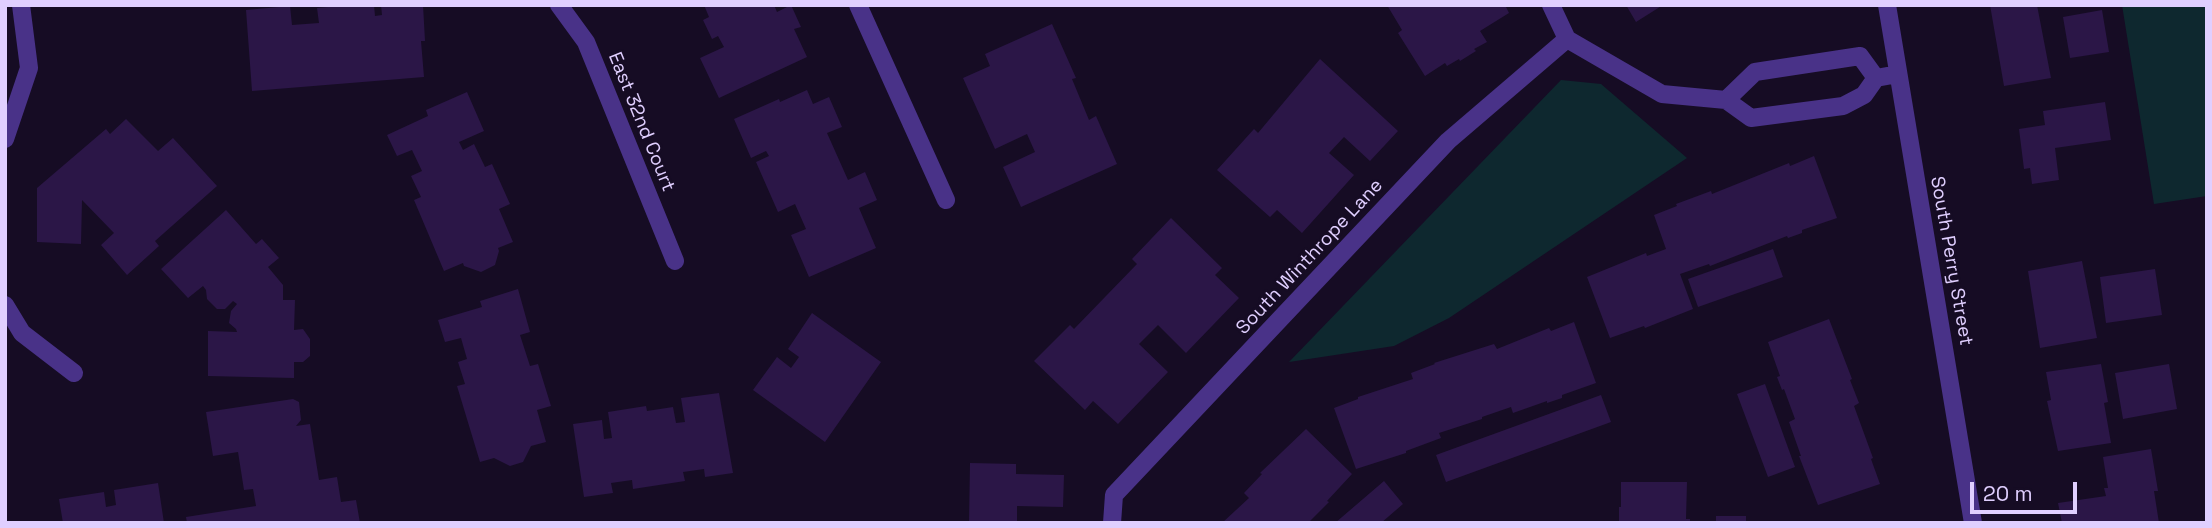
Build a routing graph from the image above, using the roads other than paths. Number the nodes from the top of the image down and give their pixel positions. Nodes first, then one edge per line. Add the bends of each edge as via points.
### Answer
1 (21, 5) edge
2 (559, 5) edge
3 (858, 5) edge
4 (1551, 5) edge
5 (1887, 5) edge
6 (1567, 39) junction
7 (1898, 74) junction
8 (1876, 78) junction
9 (1726, 100) junction
10 (5, 139) edge
11 (946, 200) dead end
12 (675, 261) dead end
13 (5, 305) edge
14 (74, 373) dead end
15 (1112, 523) edge
16 (1973, 523) edge

1 - 10 street via 29,68
2 - 12 street, East 32nd Court via 586,42
3 - 11 street
4 - 6 street
5 - 7 street, South Perry Street
6 - 9 street via 1662,94
6 - 15 street, South Winthrope Lane via 1448,141 1114,495
7 - 8 street
7 - 16 street, South Perry Street
8 - 9 street via 1864,95 1843,106 1751,118
8 - 9 street via 1860,56 1755,72
13 - 14 street via 22,332

